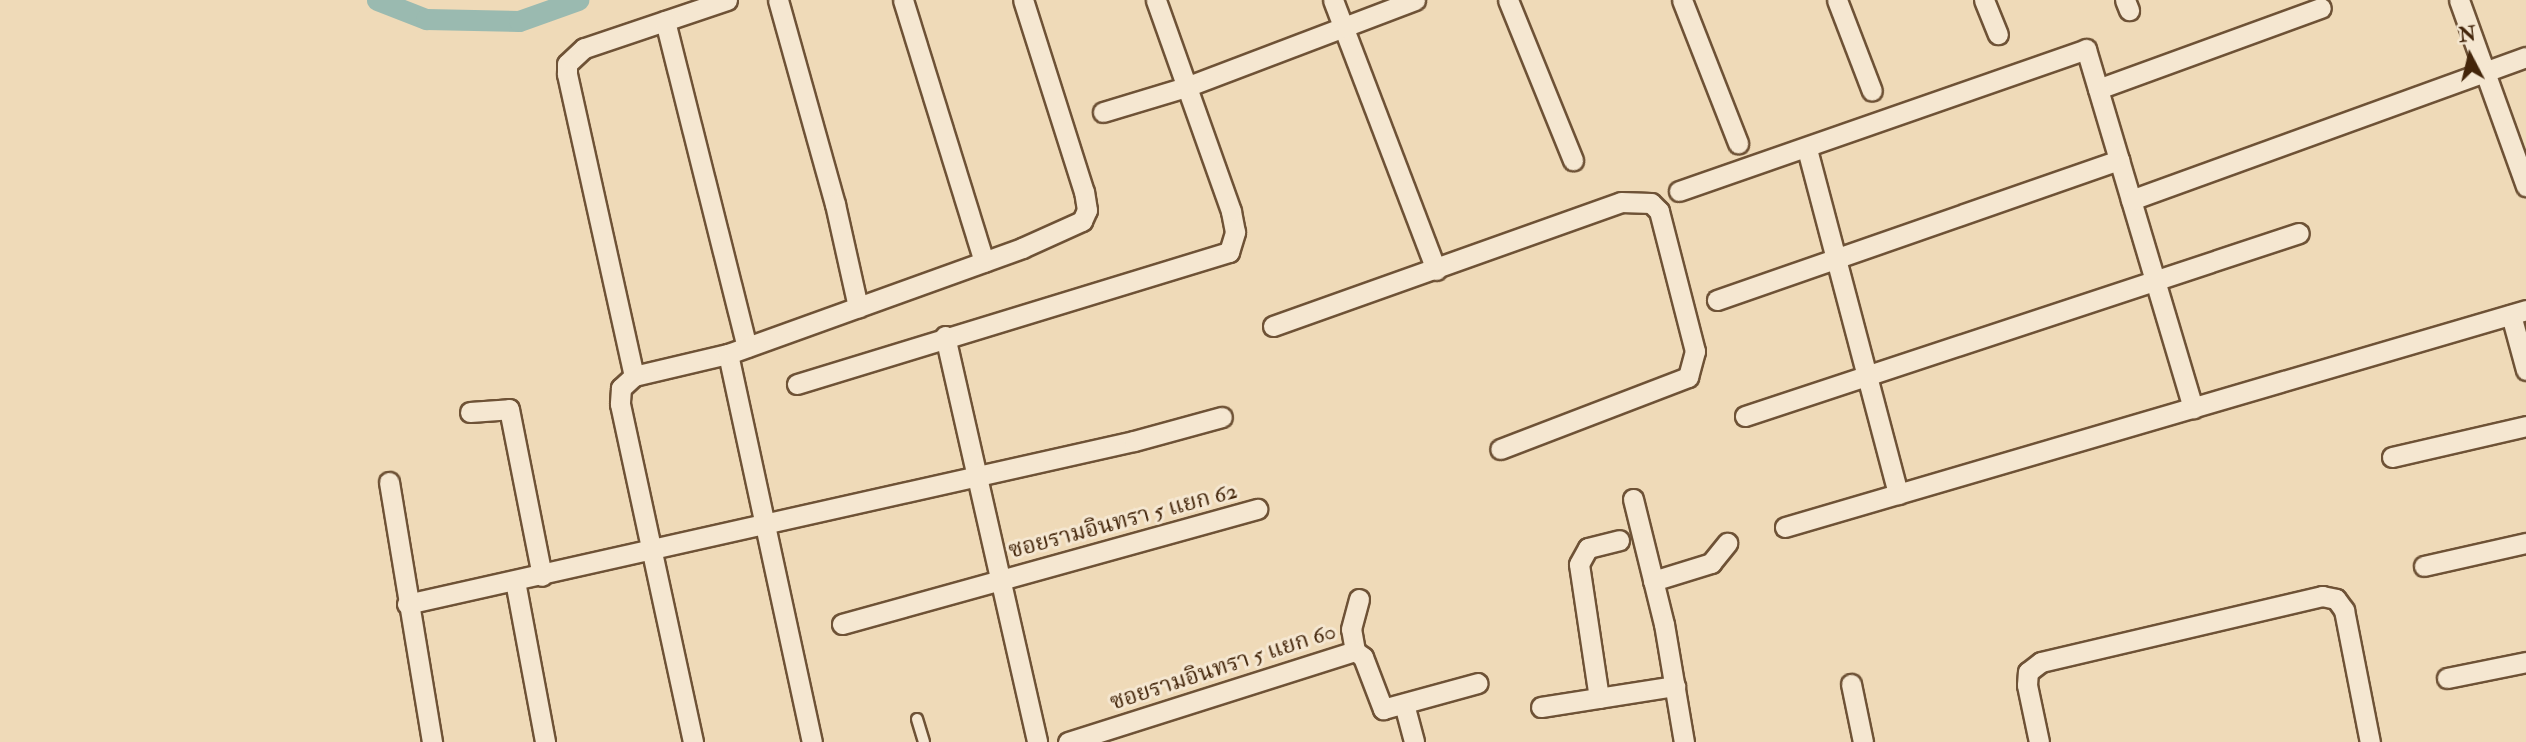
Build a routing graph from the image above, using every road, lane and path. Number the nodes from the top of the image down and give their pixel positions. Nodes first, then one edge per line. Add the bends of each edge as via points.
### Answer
1 (727, 0) edge
2 (778, 0) edge
3 (903, 0) edge
4 (1023, 0) edge
5 (1156, 0) edge
6 (1333, 0) edge
7 (1415, 0) edge
8 (1508, 0) edge
9 (1682, 0) edge
10 (1837, 0) edge
11 (1984, 0) edge
12 (2459, 0) edge
13 (2321, 8) dead end
14 (666, 20) junction
15 (1343, 27) junction
16 (1998, 34) dead end
17 (2526, 57) edge
18 (2484, 72) junction
19 (1186, 87) junction
20 (2098, 89) junction
21 (1872, 90) dead end
22 (1102, 112) dead end
23 (1738, 143) dead end
24 (1807, 149) junction
25 (1573, 160) dead end
26 (2119, 160) junction
27 (2526, 185) edge
28 (1679, 191) dead end
29 (2131, 200) junction
30 (2299, 233) dead end
31 (1836, 260) junction
32 (984, 262) junction
33 (1436, 270) junction
34 (2155, 279) junction
35 (1717, 300) dead end
36 (858, 307) junction
37 (2518, 312) edge
38 (1273, 326) dead end
39 (945, 336) junction
40 (738, 350) junction
41 (2526, 370) edge
42 (634, 376) junction
43 (1867, 376) junction
44 (797, 384) dead end
45 (2193, 408) junction
46 (470, 412) dead end
47 (1745, 416) dead end
48 (1222, 417) dead end
49 (2526, 426) edge
50 (1500, 450) dead end
51 (2392, 457) dead end
52 (977, 475) junction
53 (389, 482) dead end
54 (1898, 494) junction
55 (1633, 499) dead end
56 (1257, 509) dead end
57 (762, 526) junction
58 (1785, 527) dead end
59 (1619, 540) dead end
60 (1727, 543) dead end
61 (2526, 543) edge
62 (650, 552) junction
63 (2424, 566) dead end
64 (542, 576) junction
65 (1001, 580) junction
66 (515, 581) junction
67 (1653, 581) junction
68 (1359, 599) dead end
69 (407, 604) junction
70 (842, 624) dead end
71 (1355, 651) junction
72 (2526, 663) edge
73 (2447, 678) dead end
74 (1478, 683) dead end
75 (1851, 684) dead end
76 (1675, 686) junction
77 (1599, 698) junction
78 (1404, 704) junction
79 (1541, 708) dead end
80 (917, 719) dead end
81 (432, 742) edge
82 (545, 742) edge
83 (692, 742) edge
84 (812, 742) edge
85 (925, 742) edge
86 (1037, 742) edge
87 (1068, 742) edge
88 (1414, 742) edge
89 (1684, 742) edge
90 (1863, 742) edge
91 (2039, 742) edge
92 (2370, 742) edge

1 - 14 street
2 - 36 street via 835,204
3 - 32 street
4 - 32 street via 1087,209 1072,228
5 - 19 street
6 - 15 street
7 - 15 street
8 - 25 street
9 - 23 street
10 - 21 street
11 - 16 street
12 - 18 street
13 - 20 street
14 - 40 street
14 - 42 street via 584,48 567,64
15 - 19 street
15 - 33 street
17 - 18 street
18 - 27 street
18 - 29 street
19 - 22 street
19 - 39 street via 1231,211 1235,232 1229,252
20 - 24 street via 2086,50
20 - 26 street
24 - 28 street
24 - 31 street
26 - 29 street
26 - 31 street
29 - 34 street
30 - 34 street
31 - 35 street
31 - 43 street
32 - 36 street
33 - 38 street
33 - 50 street via 1622,202 1642,200 1659,211 1695,351 1688,377
34 - 43 street
34 - 45 street
36 - 40 street
37 - 41 street
37 - 45 street
39 - 44 street
39 - 52 street
40 - 42 street
40 - 57 street
42 - 62 street via 621,388 620,404
43 - 47 street
43 - 54 street
45 - 54 street
46 - 64 street via 509,409
48 - 52 street
49 - 51 street
52 - 57 street
52 - 65 street
53 - 69 street
54 - 58 street
55 - 67 street
56 - 65 street, ซอยรามอินทรา 5 แยก 62
57 - 62 street
57 - 84 street
59 - 77 street via 1588,548 1579,564
60 - 67 street via 1711,563
61 - 63 street
62 - 64 street
62 - 83 street
64 - 66 street
65 - 70 street, ซอยรามอินทรา 5 แยก 62
65 - 86 street
66 - 69 street
66 - 82 street
67 - 76 street
68 - 71 street via 1351,629
69 - 81 street
71 - 78 street, ซอยรามอินทรา 5 แยก 60 via 1363,657 1379,704 1388,709
71 - 87 street, ซอยรามอินทรา 5 แยก 60
72 - 73 street
74 - 78 street
75 - 90 street
76 - 77 street
76 - 89 street
77 - 79 street
78 - 88 street
80 - 85 lane
91 - 92 street via 2026,685 2028,672 2041,662 2322,596 2336,599 2344,610

